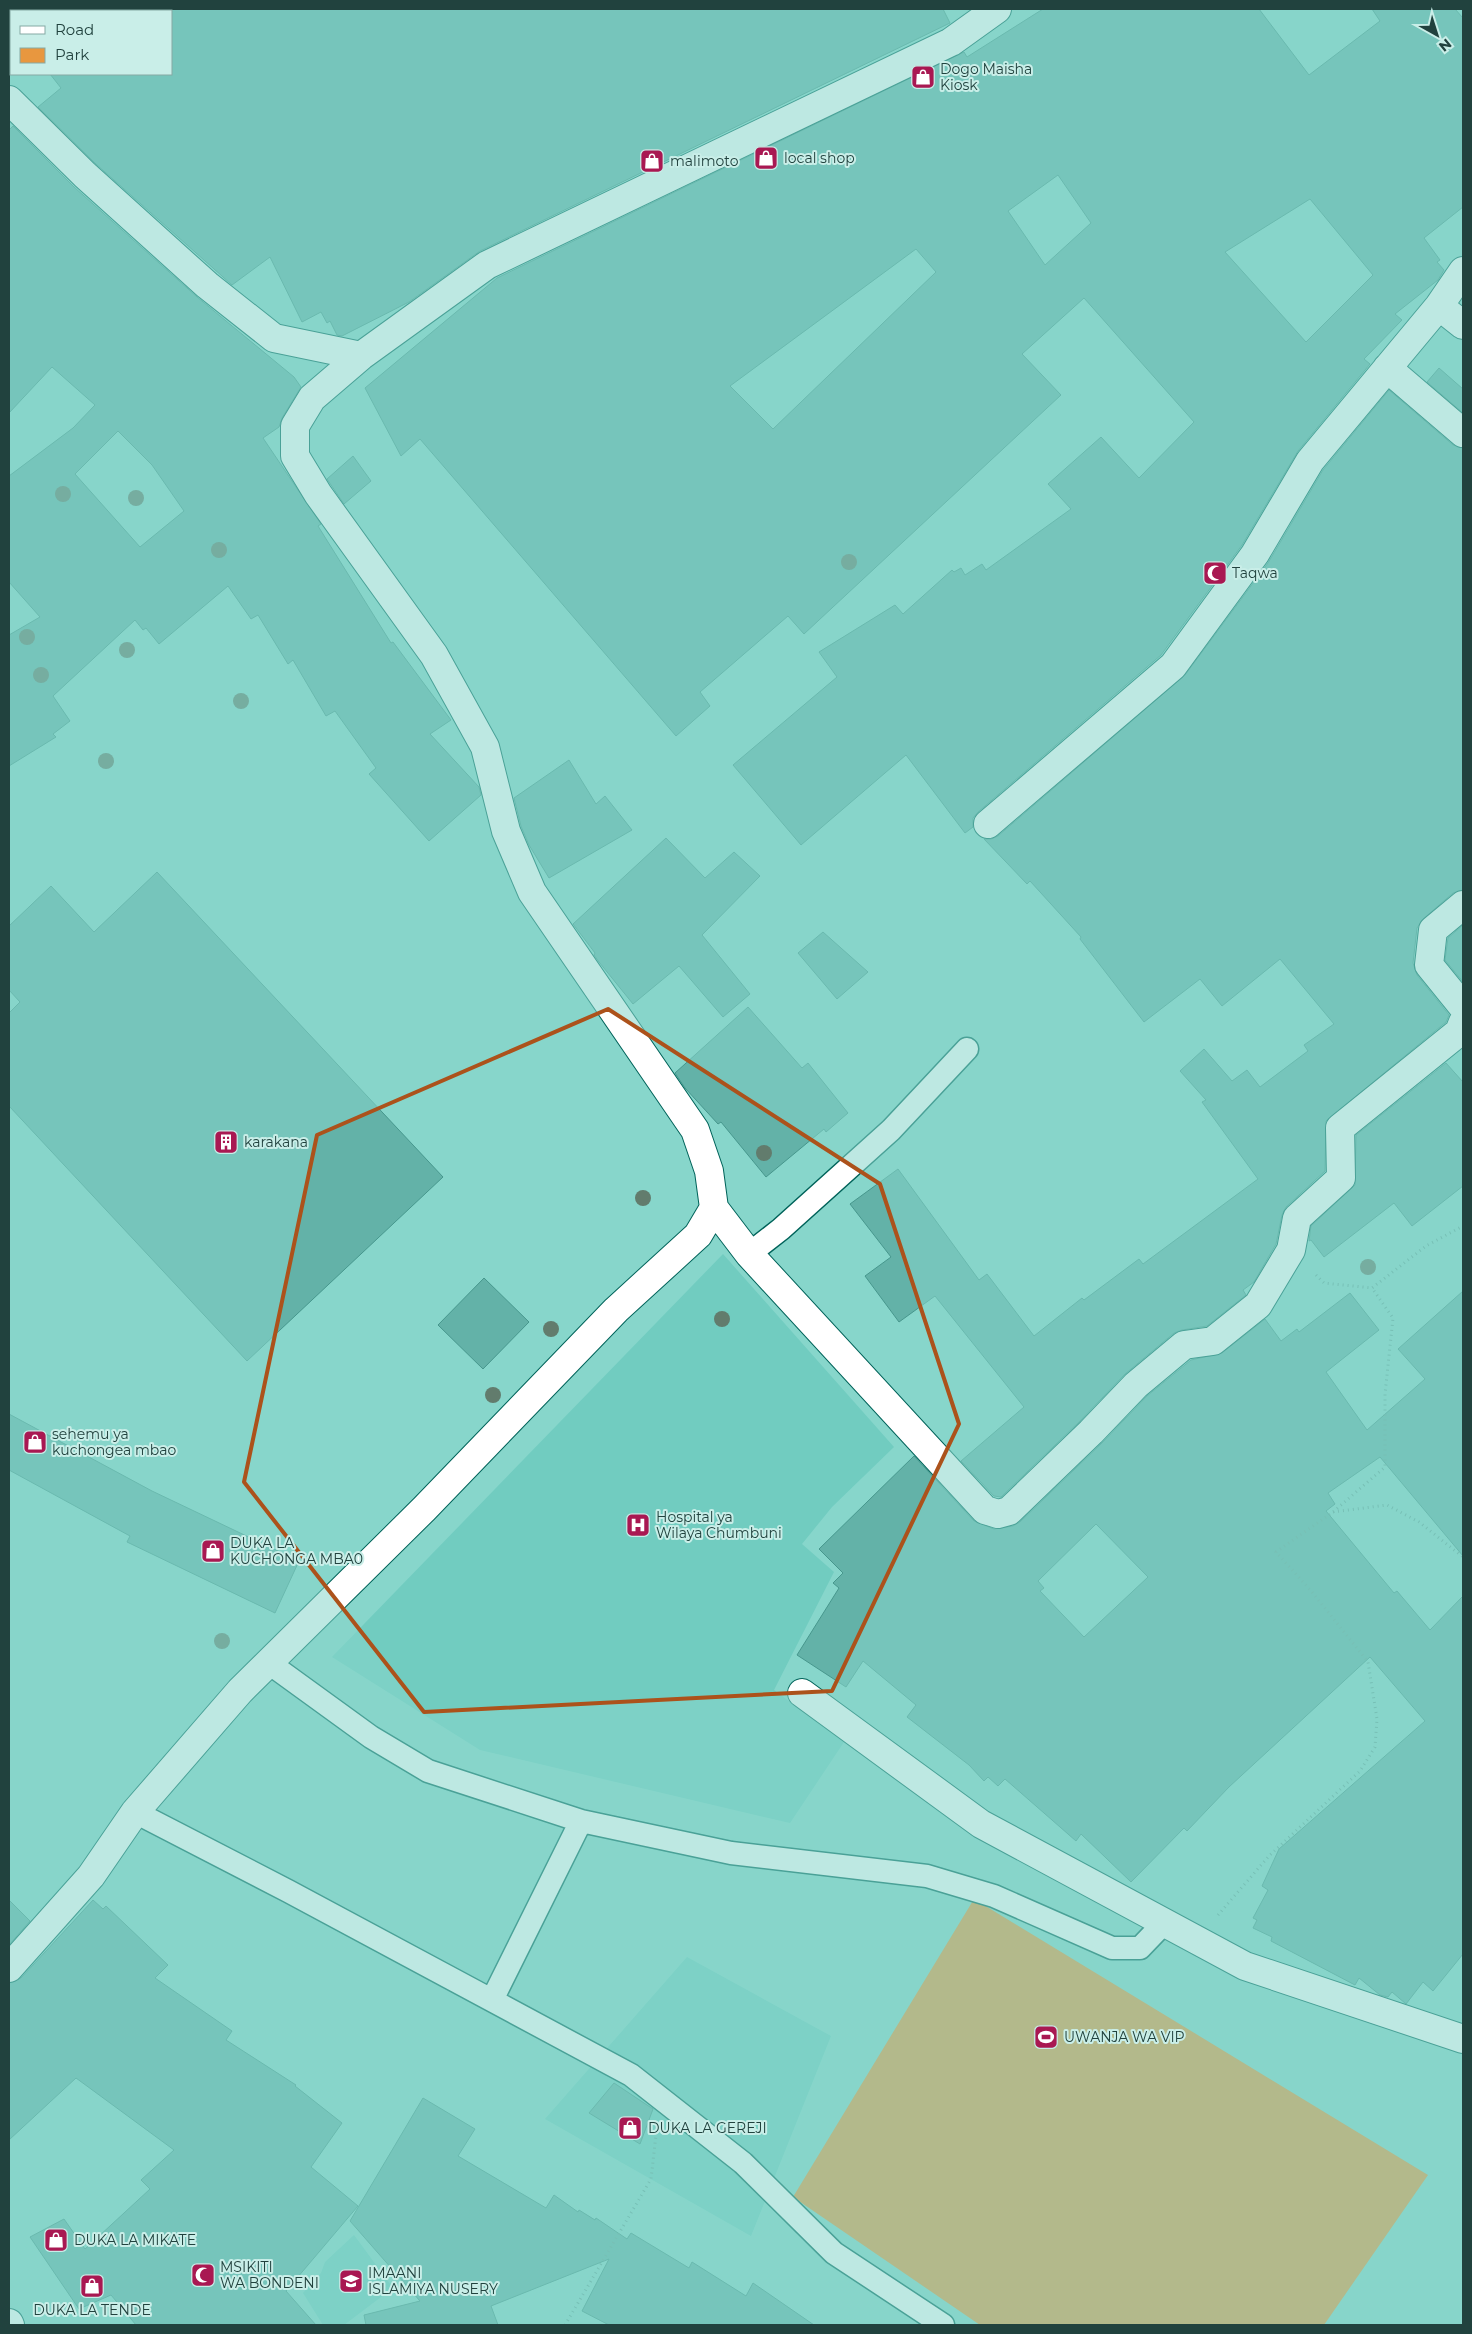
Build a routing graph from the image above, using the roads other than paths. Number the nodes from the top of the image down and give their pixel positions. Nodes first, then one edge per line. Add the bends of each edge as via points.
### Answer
1 (997, 9) edge
2 (9, 100) edge
3 (1463, 271) edge
4 (1439, 306) junction
5 (1463, 325) edge
6 (361, 356) junction
7 (1387, 368) junction
8 (1463, 433) edge
9 (988, 824) dead end
10 (1463, 905) edge
11 (1463, 1006) edge
12 (1463, 1022) edge
13 (967, 1049) dead end
14 (714, 1208) junction
15 (748, 1254) junction
16 (269, 1663) junction
17 (802, 1693) dead end
18 (136, 1812) junction
19 (581, 1821) junction
20 (1164, 1923) junction
21 (9, 1968) edge
22 (492, 2000) junction
23 (1463, 2039) edge
24 (942, 2325) edge

1 - 6 street via 951,42 487,265
2 - 6 street via 207,285 274,338
3 - 4 street
4 - 5 street
4 - 7 street
6 - 14 street via 312,398 295,426 296,456 318,494 434,655 476,730 485,747 506,831 532,892 695,1130 710,1171
7 - 8 street
7 - 9 street via 1310,461 1255,554 1172,666
10 - 11 street via 1433,930 1428,965
12 - 15 street via 1459,1032 1340,1128 1341,1178 1297,1218 1291,1250 1258,1305 1213,1341 1184,1345 1136,1385 1008,1511 998,1514 985,1510
13 - 15 lane via 890,1130
14 - 15 street
14 - 16 street via 698,1235 616,1310 424,1509
16 - 18 street via 240,1691
16 - 19 lane via 371,1737 428,1771
17 - 20 street via 981,1824
18 - 21 street via 91,1876
18 - 22 lane
19 - 20 lane via 730,1853 927,1876 994,1896 1112,1948 1140,1948
19 - 22 lane
20 - 23 street via 1245,1966
22 - 24 lane via 631,2075 744,2163 834,2253

